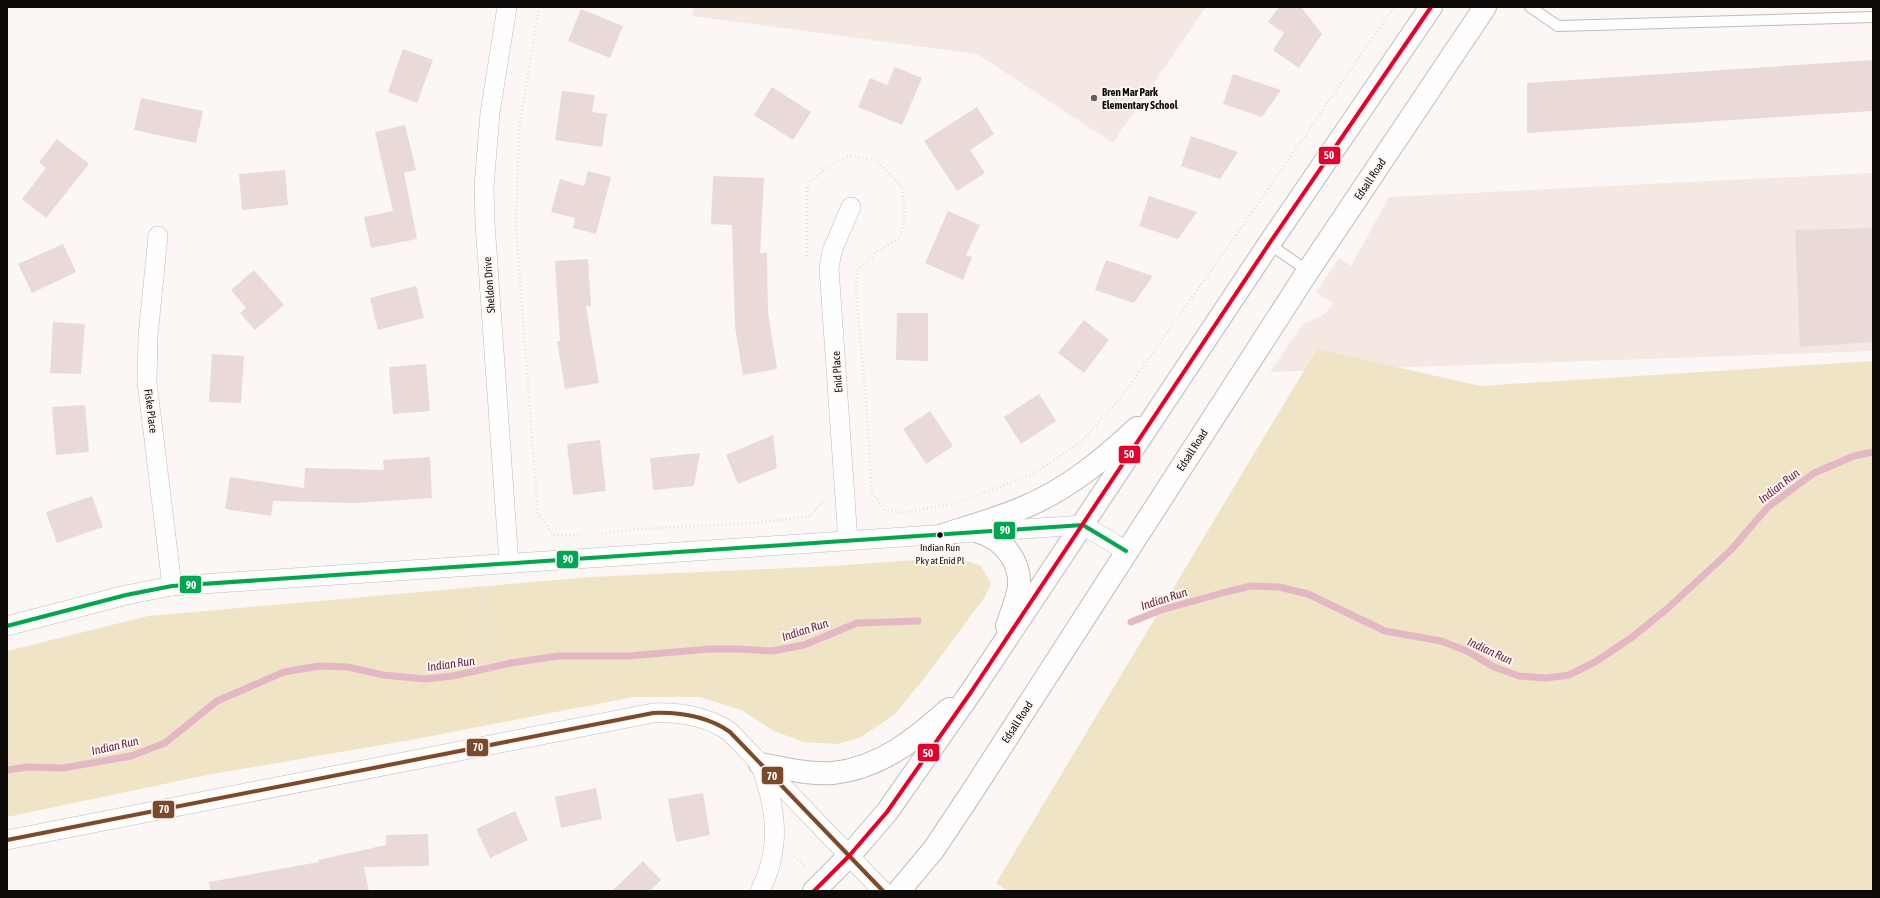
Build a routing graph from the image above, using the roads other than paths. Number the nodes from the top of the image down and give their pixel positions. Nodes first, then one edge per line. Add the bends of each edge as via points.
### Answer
1 (507, 7) edge
2 (1431, 7) edge
3 (1485, 7) edge
4 (1530, 7) edge
5 (1873, 18) edge
6 (851, 207) dead end
7 (158, 236) dead end
8 (1269, 244) junction
9 (1308, 271) junction
10 (1168, 395) junction
11 (1083, 525) junction
12 (979, 532) junction
13 (943, 535) junction
14 (848, 541) junction
15 (1126, 551) junction
16 (509, 564) junction
17 (172, 586) junction
18 (7, 626) edge
19 (999, 652) junction
20 (979, 680) junction
21 (760, 764) junction
22 (7, 840) edge
23 (849, 856) junction
24 (813, 880) edge
25 (760, 891) edge
26 (883, 891) edge
27 (899, 891) edge

1 - 16 street, Sheldon Drive via 490,113 484,187
2 - 8 main road
3 - 9 main road, Edsall Road
4 - 5 lane via 1558,26
6 - 14 street, Enid Place via 832,251 830,268
7 - 17 street, Fiske Place via 148,336 147,382
8 - 9 lane
8 - 10 main road
9 - 15 main road, Edsall Road
10 - 11 main road
10 - 13 main road via 1120,444 1056,491 1028,506
11 - 12 street
11 - 15 street
11 - 19 main road
12 - 13 street
12 - 19 main road via 991,536 1006,548 1012,556 1019,578 1017,598
13 - 14 street
14 - 16 street
15 - 27 main road, Edsall Road via 934,849
16 - 17 street
17 - 18 street via 126,595
19 - 20 main road
20 - 21 main road via 911,740 867,766 833,773 815,773
20 - 23 main road via 887,812
21 - 22 street via 730,732 719,725 685,714 653,713
21 - 23 street
21 - 25 street via 772,800 775,835 770,868
23 - 24 main road
23 - 26 street

